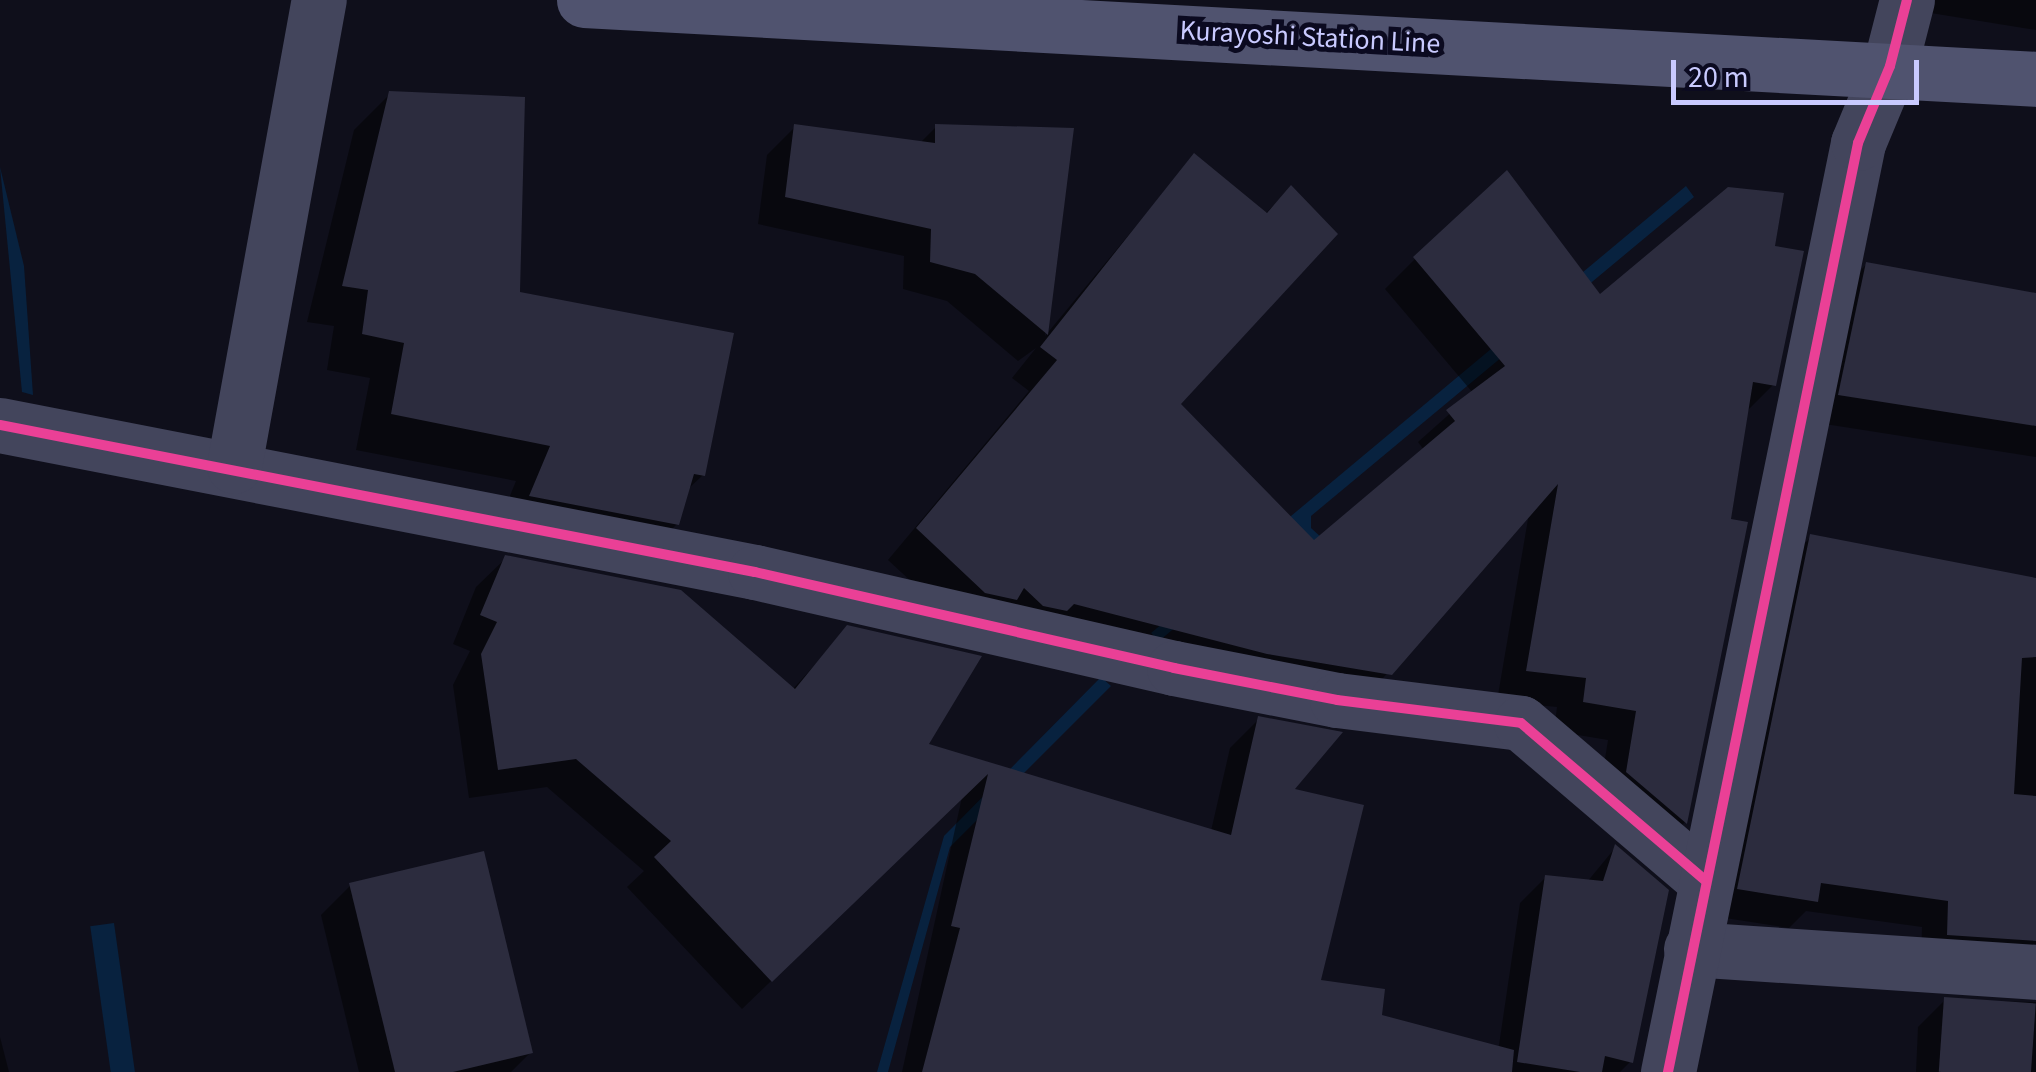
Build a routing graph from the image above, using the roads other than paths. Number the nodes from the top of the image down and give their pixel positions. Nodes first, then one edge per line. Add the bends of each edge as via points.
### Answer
1 (319, 0) edge
2 (584, 0) edge
3 (1907, 0) edge
4 (1890, 66) junction
5 (2036, 78) edge
6 (0, 425) edge
7 (234, 466) junction
8 (1705, 880) junction
9 (1691, 949) junction
10 (2036, 972) edge
11 (1668, 1072) edge

1 - 7 street
2 - 4 main road, Kurayoshi Station Line
3 - 4 street
4 - 5 main road, Kurayoshi Station Line
4 - 8 street via 1858,143
6 - 7 street
7 - 8 street via 756,572 1174,668 1337,700 1522,724
8 - 9 street
9 - 10 street
9 - 11 street

